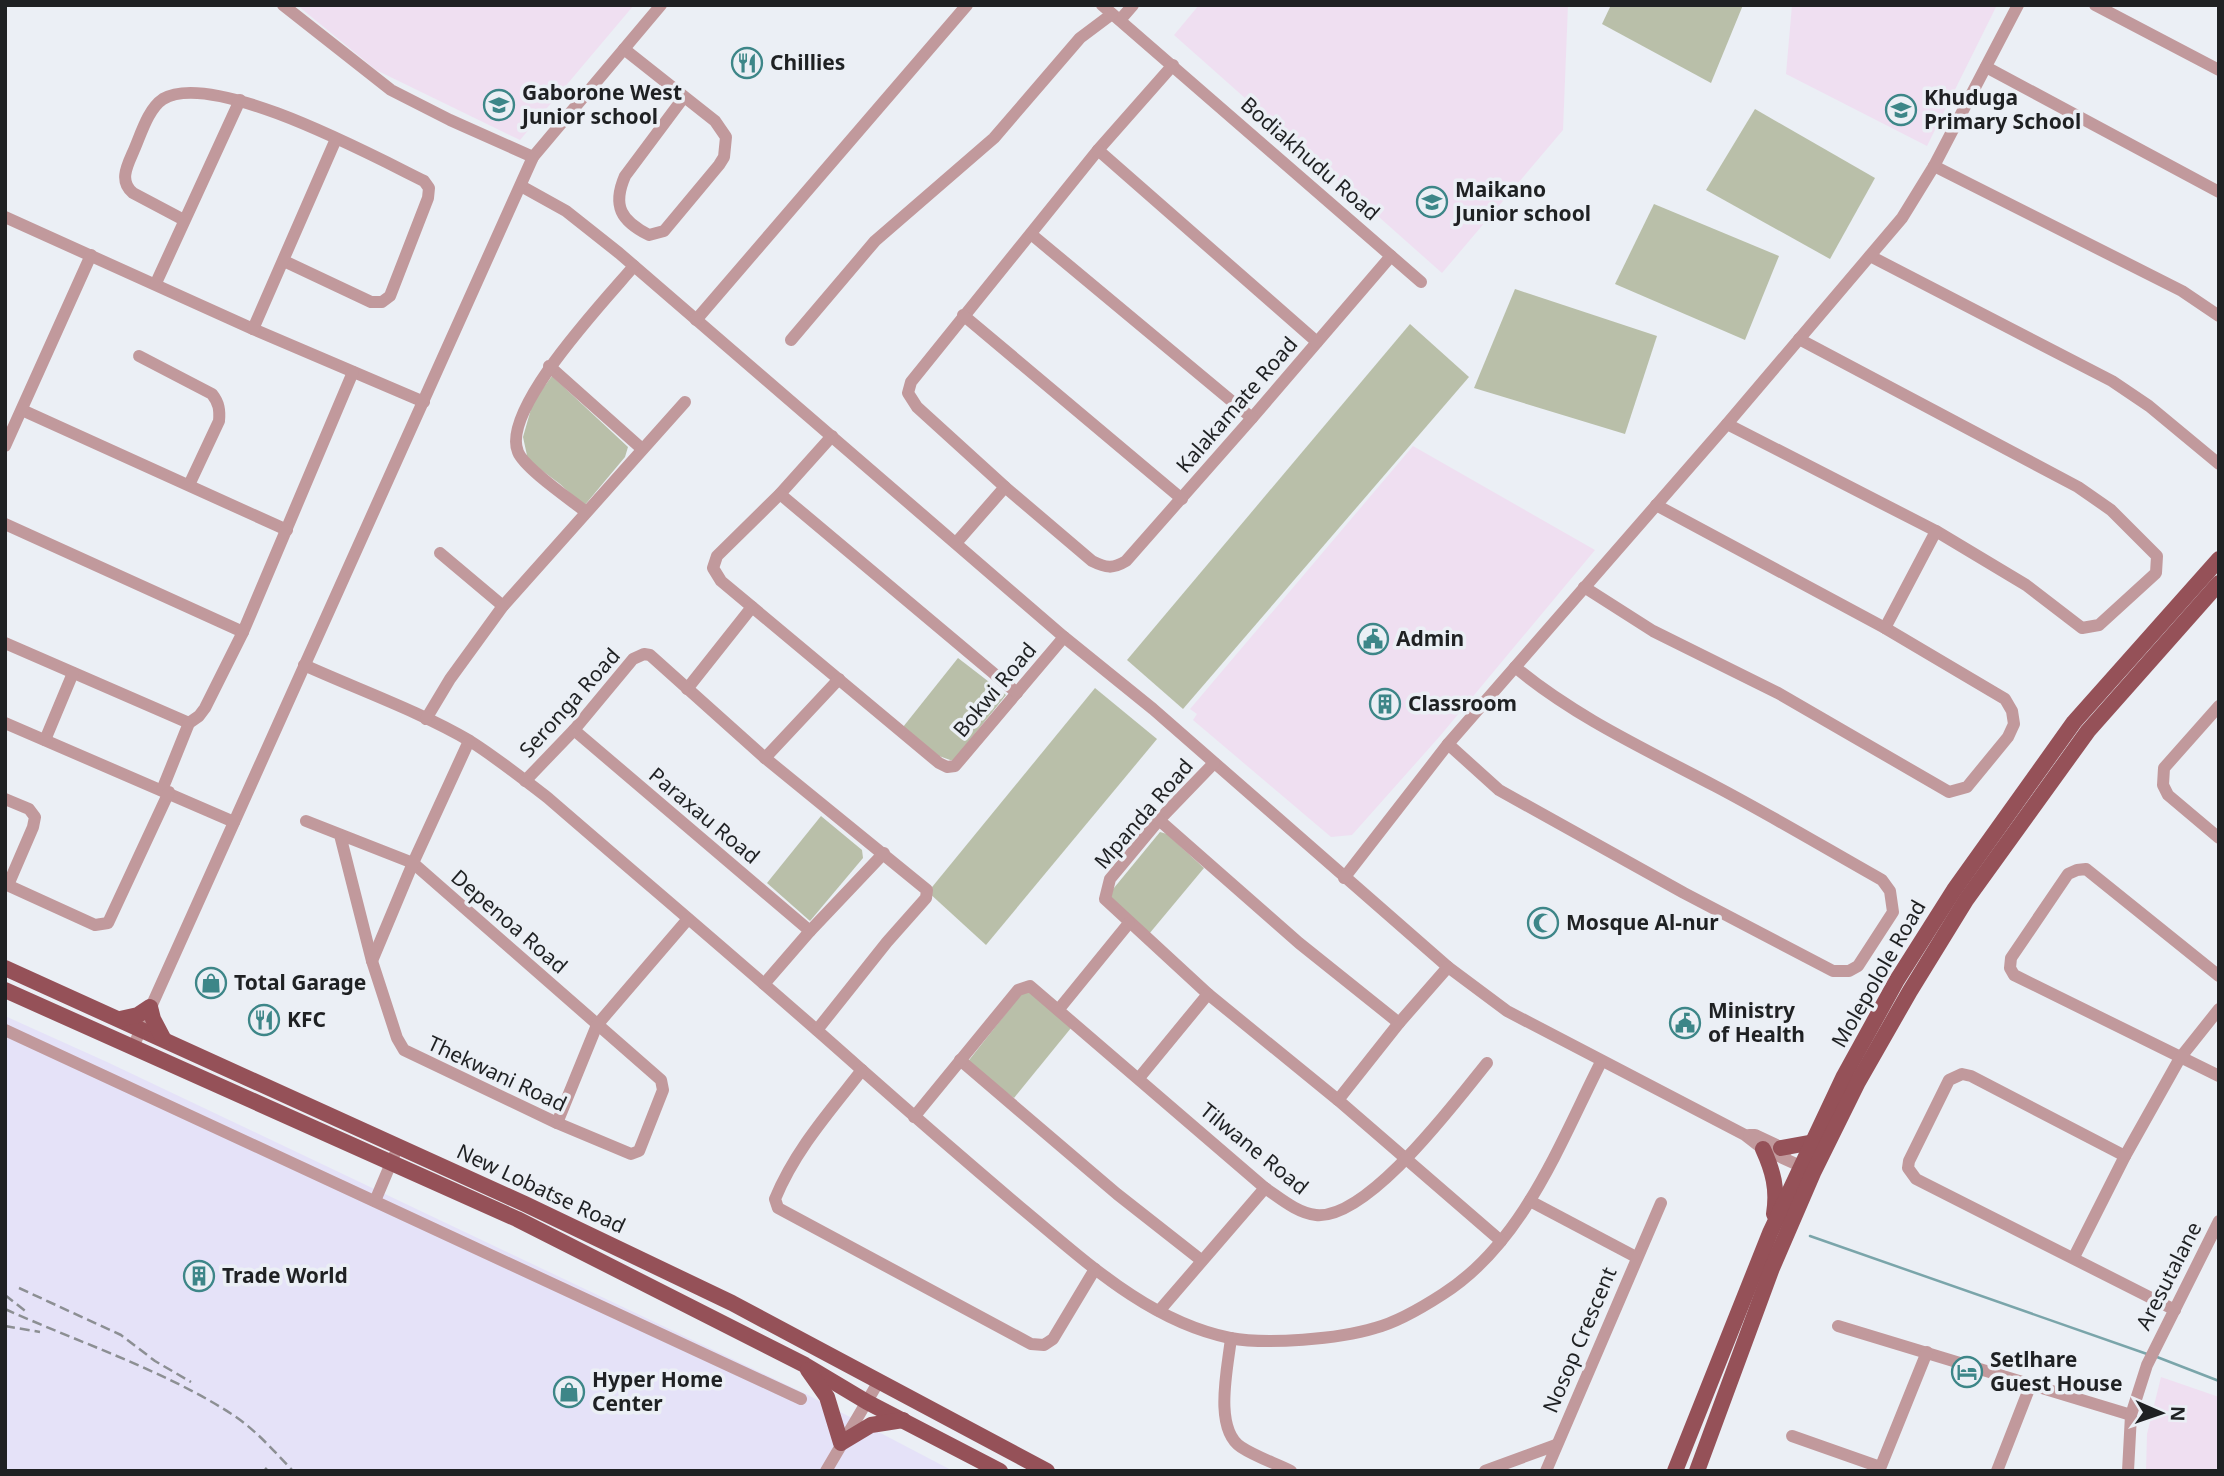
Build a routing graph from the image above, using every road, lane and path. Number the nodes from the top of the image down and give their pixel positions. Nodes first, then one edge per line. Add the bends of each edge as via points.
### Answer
1 (283, 5) edge
2 (661, 5) edge
3 (967, 5) edge
4 (1133, 5) edge
5 (2018, 5) edge
6 (2095, 5) edge
7 (1112, 13) edge
8 (624, 49) junction
9 (1173, 65) junction
10 (1986, 67) junction
11 (2219, 70) edge
12 (684, 97) junction
13 (240, 100) junction
14 (336, 139) junction
15 (1098, 150) junction
16 (533, 157) junction
17 (1934, 166) junction
18 (521, 186) junction
19 (2219, 192) edge
20 (5, 217) edge
21 (184, 220) junction
22 (1031, 234) junction
23 (91, 255) junction
24 (1391, 256) junction
25 (1870, 256) junction
26 (284, 261) junction
27 (634, 266) junction
28 (1421, 282) dead end
29 (156, 284) junction
30 (963, 315) junction
31 (2219, 316) edge
32 (696, 320) junction
33 (253, 329) junction
34 (1800, 339) junction
35 (791, 340) dead end
36 (1317, 342) junction
37 (139, 356) dead end
38 (549, 366) junction
39 (353, 372) junction
40 (424, 401) junction
41 (685, 401) dead end
42 (22, 410) junction
43 (1252, 418) junction
44 (1727, 424) junction
45 (832, 436) junction
46 (5, 446) edge
47 (641, 448) junction
48 (2219, 464) edge
49 (189, 485) junction
50 (1005, 487) junction
51 (780, 494) junction
52 (1182, 499) junction
53 (1656, 505) junction
54 (586, 512) junction
55 (5, 524) edge
56 (287, 530) junction
57 (1936, 531) junction
58 (956, 543) junction
59 (440, 552) dead end
60 (2219, 559) edge
61 (2219, 583) edge
62 (1584, 587) junction
63 (503, 606) junction
64 (752, 607) junction
65 (1885, 628) junction
66 (243, 632) junction
67 (1064, 638) junction
68 (5, 643) edge
69 (304, 666) junction
70 (1515, 667) junction
71 (73, 673) junction
72 (839, 679) junction
73 (687, 689) junction
74 (1017, 693) junction
75 (2219, 706) edge
76 (426, 719) junction
77 (5, 723) edge
78 (189, 723) junction
79 (574, 730) junction
80 (45, 740) junction
81 (469, 741) junction
82 (1448, 744) junction
83 (765, 758) junction
84 (1214, 764) junction
85 (525, 780) junction
86 (165, 791) junction
87 (5, 799) edge
88 (1159, 820) junction
89 (306, 821) dead end
90 (234, 822) junction
91 (340, 835) junction
92 (2219, 838) edge
93 (884, 853) junction
94 (413, 863) junction
95 (1344, 878) junction
96 (7, 885) edge
97 (688, 919) junction
98 (1129, 923) junction
99 (810, 931) junction
100 (372, 961) junction
101 (1448, 967) junction
102 (5, 968) edge
103 (2219, 976) edge
104 (764, 984) junction
105 (5, 990) edge
106 (1208, 994) junction
107 (150, 1007) junction
108 (1059, 1009) junction
109 (2219, 1009) edge
110 (120, 1019) junction
111 (1399, 1023) junction
112 (597, 1025) junction
113 (140, 1028) junction
114 (5, 1030) edge
115 (817, 1030) junction
116 (163, 1038) junction
117 (133, 1047) junction
118 (2180, 1058) junction
119 (960, 1060) junction
120 (1601, 1062) junction
121 (1487, 1063) dead end
122 (862, 1070) junction
123 (2219, 1076) edge
124 (1139, 1078) junction
125 (664, 1086) joint
126 (272, 1088) junction
127 (1338, 1100) junction
128 (265, 1106) junction
129 (914, 1117) junction
130 (557, 1124) junction
131 (1745, 1135) junction
132 (1814, 1142) junction
133 (398, 1146) junction
134 (1781, 1148) junction
135 (1763, 1149) junction
136 (2125, 1156) junction
137 (1408, 1159) junction
138 (391, 1163) junction
139 (1809, 1166) junction
140 (1265, 1188) junction
141 (375, 1201) junction
142 (1530, 1201) junction
143 (1661, 1203) dead end
144 (2219, 1221) edge
145 (1770, 1233) junction
146 (1501, 1241) junction
147 (1636, 1257) junction
148 (2074, 1257) junction
149 (1201, 1260) junction
150 (1095, 1269) junction
151 (2175, 1310) junction
152 (1159, 1311) junction
153 (1838, 1326) dead end
154 (1231, 1338) junction
155 (1927, 1352) junction
156 (805, 1365) junction
157 (879, 1381) junction
158 (2031, 1384) junction
159 (801, 1399) dead end
160 (867, 1402) junction
161 (2131, 1415) junction
162 (903, 1420) junction
163 (1792, 1436) dead end
164 (841, 1443) junction
165 (1556, 1445) junction
166 (1880, 1469) edge
167 (827, 1471) edge
168 (1000, 1471) edge
169 (1047, 1471) edge
170 (1291, 1471) edge
171 (1485, 1471) edge
172 (1545, 1471) edge
173 (1675, 1471) edge
174 (1697, 1471) edge
175 (1997, 1471) edge
176 (2128, 1471) edge

1 - 16 street via 391,90
2 - 8 street
3 - 32 street
4 - 7 street
5 - 10 street
6 - 11 street
7 - 9 street, Bodiakhudu Road
7 - 35 street via 1080,38 994,138 875,241
8 - 12 street
8 - 16 street
9 - 15 street
9 - 24 street, Bodiakhudu Road
10 - 17 street
10 - 19 street
12 - 12 street via 722,128 724,157 664,231 649,235 621,213 621,186
13 - 14 street
13 - 21 street
13 - 21 street via 176,95 152,111 124,180 133,193
14 - 26 street
14 - 26 street via 425,181 429,188 390,296 371,302
15 - 22 street
15 - 36 street
16 - 18 street
17 - 25 street via 1902,218
17 - 31 street via 2182,291
18 - 27 street via 566,211
18 - 40 street
20 - 23 street
21 - 29 street
22 - 30 street
22 - 43 street
23 - 29 street
23 - 42 street
24 - 28 street, Bodiakhudu Road
24 - 36 street, Kalakamate Road
25 - 34 street
25 - 48 street via 2112,381
26 - 33 street
27 - 32 street
27 - 38 street
29 - 33 street
30 - 50 street via 911,382 908,393 917,407
30 - 52 street
32 - 45 street
33 - 39 street
34 - 44 street
34 - 57 street via 2078,487 2157,556 2157,573 2099,625 2082,628 2026,585
36 - 43 street, Kalakamate Road
37 - 49 street via 212,394 218,402 219,421
38 - 47 street
38 - 54 street via 527,405 516,441 518,452 525,463
39 - 40 street
39 - 56 street
40 - 69 street
41 - 47 street
42 - 46 street
42 - 49 street
43 - 52 street, Kalakamate Road
44 - 53 street
44 - 57 street
45 - 51 street
45 - 58 street
47 - 54 street
49 - 56 street
50 - 52 street, Kalakamate Road via 1105,568 1126,561
50 - 58 street
51 - 64 street via 713,561 721,581
51 - 74 street
53 - 62 street
53 - 65 street
54 - 63 street
55 - 66 street
56 - 66 street
57 - 65 street
58 - 67 street
59 - 63 street
60 - 132 main road, Molepolole Road via 2074,722 1954,890 1897,980
61 - 139 main road, Molepolole Road via 2088,731 1966,900
62 - 65 street via 1653,631 1859,738 1935,786 1949,792 1967,788 2008,737 2014,724 2012,711 2005,699
62 - 70 street
63 - 76 street
64 - 72 street
64 - 73 street
66 - 78 street via 205,708
67 - 74 street, Bokwi Road
67 - 84 street
68 - 71 street
69 - 76 street
69 - 90 street
70 - 82 street
70 - 82 street via 1556,698 1642,748 1882,880 1890,891 1893,912 1858,966 1832,971 1667,883 1499,790
71 - 78 street
71 - 80 street
72 - 74 street, Bokwi Road via 947,767 955,766
72 - 83 street
73 - 79 street, Seronga Road via 644,654 633,659
73 - 83 street
75 - 92 street via 2164,768 2162,780 2168,795
76 - 81 street
77 - 80 street
78 - 86 street
79 - 85 street, Seronga Road
79 - 99 street, Paraxau Road
80 - 86 street
81 - 85 street
81 - 94 street
82 - 95 street
83 - 93 street
84 - 88 street, Mpanda Road
84 - 95 street
85 - 97 street
86 - 90 street
86 - 96 street via 108,923 95,925
87 - 96 street via 29,809 35,817
88 - 98 street, Mpanda Road via 1105,890 1105,900
88 - 111 street via 1298,943
89 - 91 street, Depenoa Road
90 - 107 street
91 - 94 street, Depenoa Road
91 - 100 street, Thekwani Road
93 - 99 street
93 - 115 street via 927,890 927,896
94 - 100 street
94 - 112 street, Depenoa Road
95 - 101 street
97 - 104 street
97 - 112 street
98 - 106 street
98 - 108 street
99 - 104 street
100 - 130 street, Thekwani Road via 404,1050
101 - 111 street
101 - 120 street via 1507,1011
102 - 110 main road, New Lobatse Road
103 - 118 street via 2086,869 2068,874 2011,958 2014,975
104 - 115 street
105 - 117 main road
106 - 124 street
106 - 127 street
107 - 110 main road
107 - 113 street
107 - 116 main road
108 - 119 street, Tilwane Road via 1035,988 1023,987
108 - 124 street, Tilwane Road
109 - 118 street
110 - 113 main road, New Lobatse Road
111 - 127 street
112 - 125 street, Depenoa Road
112 - 130 street
113 - 116 main road, New Lobatse Road
113 - 117 street
114 - 141 street
115 - 122 street
116 - 126 main road, New Lobatse Road
117 - 128 main road
118 - 123 street
118 - 136 street
119 - 129 street
119 - 149 street
120 - 131 street
120 - 142 street
121 - 137 street, Tilwane Road
122 - 129 street
122 - 150 street via 784,1176 775,1199 778,1208 1031,1344 1044,1345 1053,1339
124 - 140 street, Tilwane Road
125 - 130 street, Thekwani Road via 641,1149 634,1154
126 - 128 main road
126 - 133 main road, New Lobatse Road
127 - 137 street
128 - 138 main road
129 - 150 street
131 - 134 street
131 - 135 street
132 - 134 main road
132 - 139 main road, Molepolole Road
133 - 138 street
133 - 157 main road, New Lobatse Road via 720,1297
134 - 139 street
135 - 139 street
135 - 145 main road via 1775,1180
136 - 148 street
136 - 148 street via 1971,1076 1962,1074 1949,1080 1909,1161 1911,1174
137 - 140 street, Tilwane Road via 1348,1207 1331,1215 1301,1212
137 - 146 street
138 - 141 street
138 - 156 main road via 517,1219
139 - 145 main road, Molepolole Road
139 - 174 main road, Molepolole Road
140 - 149 street
141 - 159 street
142 - 146 street
142 - 147 street, Nosop Crescent
143 - 147 street
144 - 151 street, Aresutalane
145 - 173 main road, Molepolole Road
146 - 154 street via 1445,1293 1376,1328 1296,1340
147 - 165 street, Nosop Crescent
148 - 151 street
149 - 152 street
150 - 152 street
151 - 161 street, Aresutalane via 2147,1365
152 - 154 street
153 - 155 street
154 - 170 street via 1225,1414 1228,1434 1240,1447
155 - 158 street
155 - 166 street
156 - 160 main road
156 - 164 main road via 827,1397
157 - 160 street
157 - 169 main road, New Lobatse Road
158 - 161 street
158 - 175 street
160 - 162 main road
160 - 164 street
161 - 176 street, Aresutalane
162 - 164 main road via 871,1425
162 - 168 main road
163 - 166 street
164 - 167 street
165 - 171 street
165 - 172 street, Nosop Crescent

